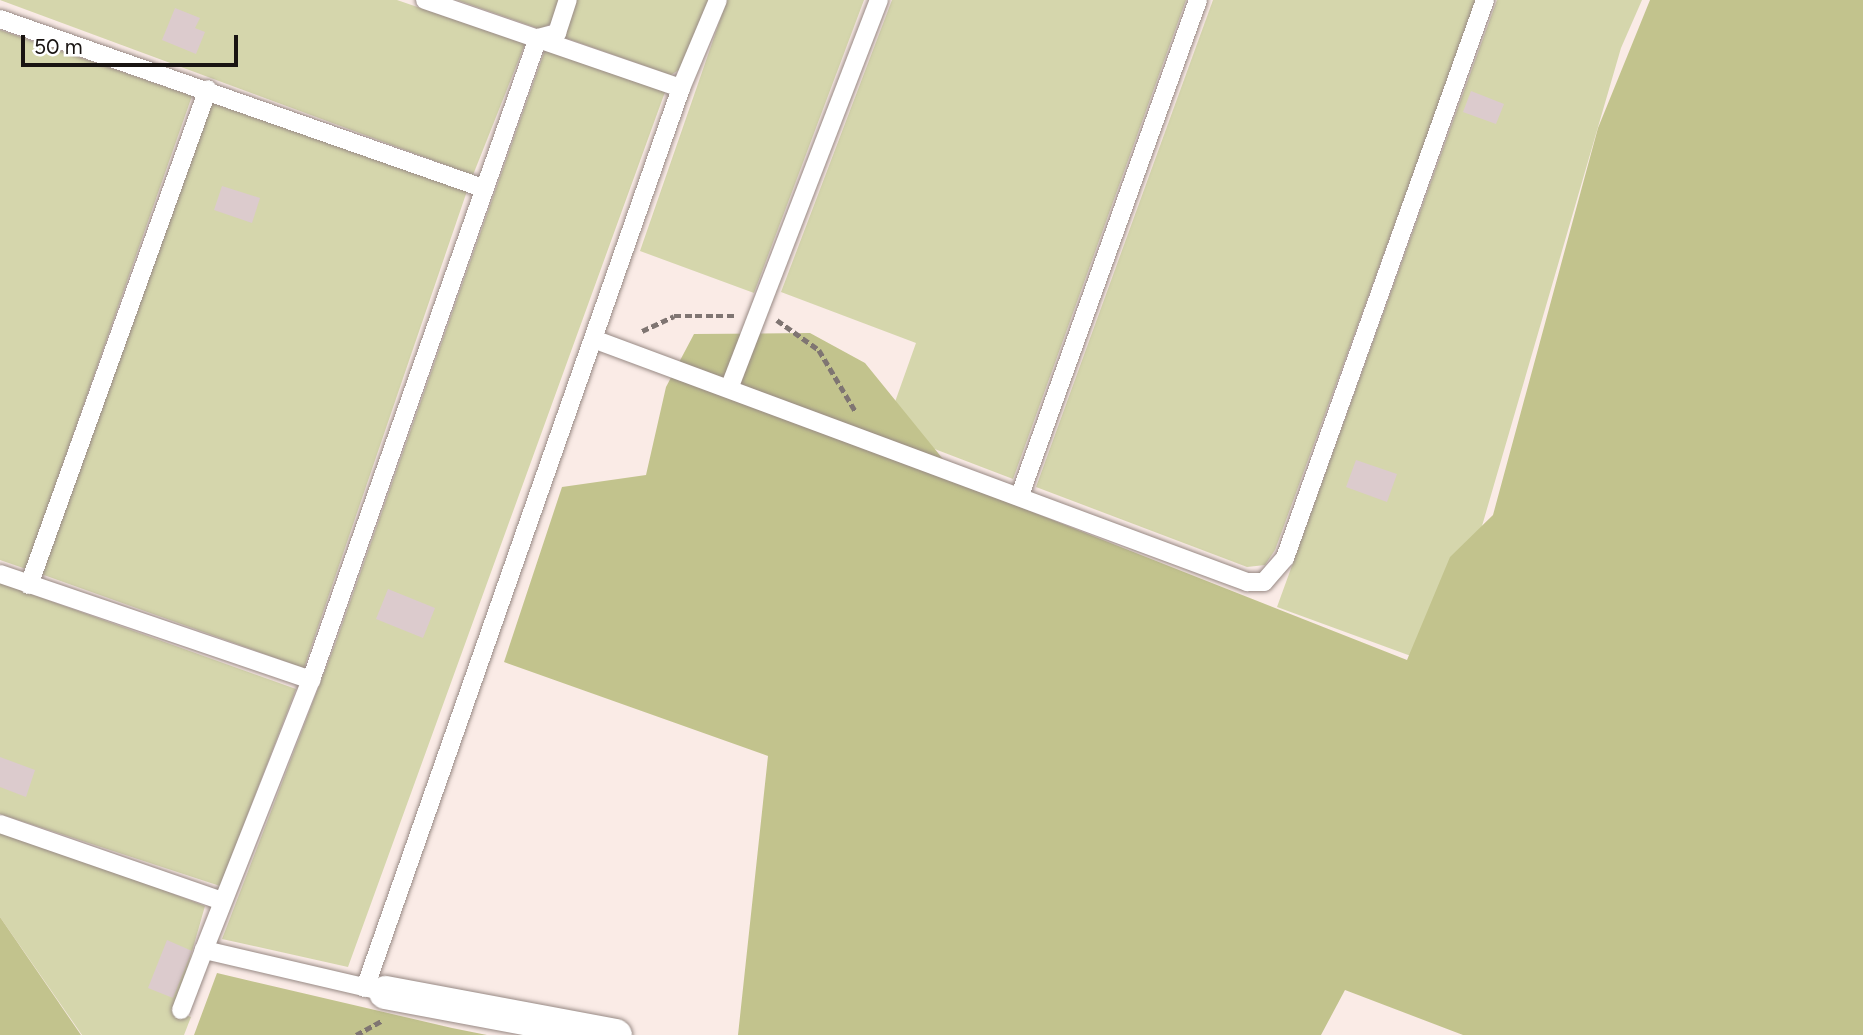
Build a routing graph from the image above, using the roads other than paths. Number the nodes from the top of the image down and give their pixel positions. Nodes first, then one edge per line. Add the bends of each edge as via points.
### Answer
1 (425, 0) edge
2 (568, 0) edge
3 (718, 0) edge
4 (879, 0) edge
5 (1198, 0) edge
6 (1485, 0) edge
7 (0, 19) edge
8 (538, 38) junction
9 (681, 88) junction
10 (208, 89) junction
11 (480, 187) junction
12 (596, 340) junction
13 (730, 386) junction
14 (1020, 495) junction
15 (0, 575) edge
16 (29, 585) junction
17 (311, 680) junction
18 (0, 824) edge
19 (220, 900) junction
20 (204, 950) junction
21 (375, 990) junction
22 (181, 1010) dead end
23 (615, 1035) edge

1 - 8 lane
2 - 8 lane via 556,33
3 - 9 lane
4 - 13 lane
5 - 14 lane
6 - 14 lane via 1275,573 1264,582 1247,582
7 - 10 lane
8 - 9 lane
8 - 11 lane
9 - 12 lane
10 - 11 lane
10 - 16 lane
11 - 17 lane
12 - 13 lane
12 - 21 lane
13 - 14 lane
15 - 16 lane
16 - 17 lane
17 - 19 lane via 231,886
18 - 19 lane
19 - 20 lane
20 - 21 lane
20 - 22 lane
21 - 23 street

